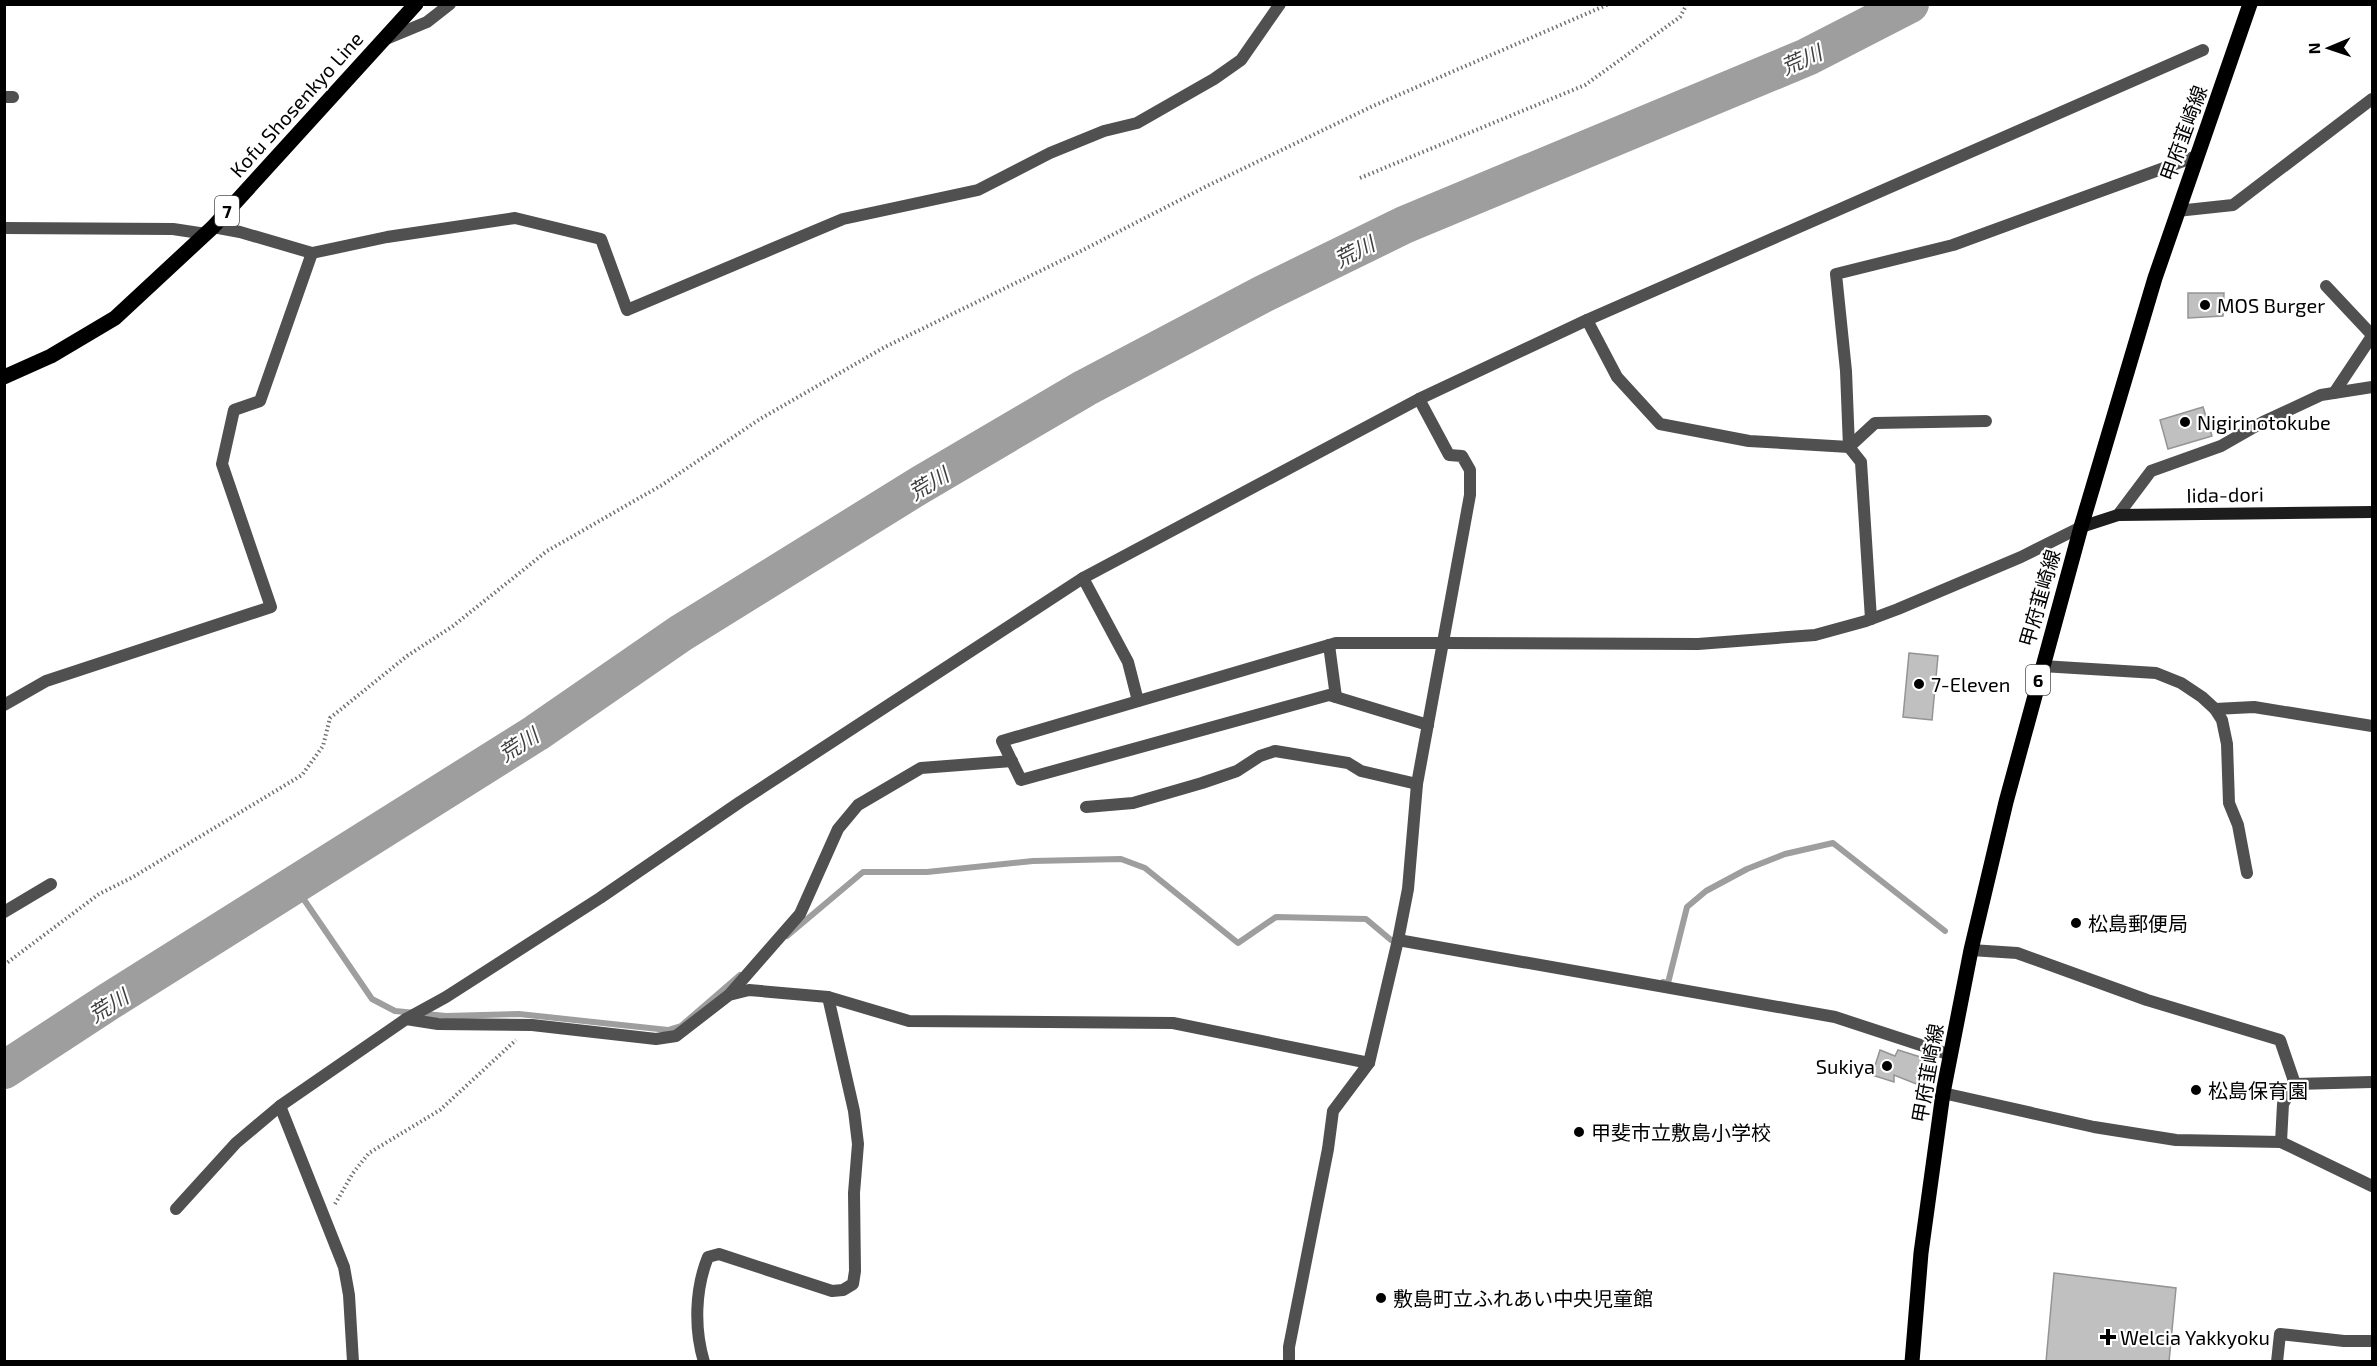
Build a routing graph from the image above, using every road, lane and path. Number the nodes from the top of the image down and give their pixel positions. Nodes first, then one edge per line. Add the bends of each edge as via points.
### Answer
1 (416, 4) edge
2 (450, 4) edge
3 (1280, 4) edge
4 (1609, 4) edge
5 (1687, 4) edge
6 (2248, 11) edge
7 (383, 40) junction
8 (2203, 50) dead end
9 (2373, 99) edge
10 (2197, 156) junction
11 (1360, 178) dead end
12 (2177, 211) junction
13 (4, 228) edge
14 (209, 230) junction
15 (312, 253) junction
16 (2326, 286) dead end
17 (1587, 320) junction
18 (2373, 336) edge
19 (4, 377) edge
20 (2373, 387) edge
21 (2334, 393) junction
22 (1419, 399) junction
23 (1986, 421) dead end
24 (1849, 447) junction
25 (2373, 512) edge
26 (2118, 515) junction
27 (2081, 527) junction
28 (1083, 578) junction
29 (1871, 619) junction
30 (1443, 643) junction
31 (1329, 645) junction
32 (2042, 666) junction
33 (1336, 697) junction
34 (1138, 700) junction
35 (4, 705) edge
36 (2216, 709) junction
37 (1428, 725) junction
38 (2373, 726) edge
39 (1012, 761) junction
40 (1417, 783) junction
41 (1086, 807) dead end
42 (2247, 873) dead end
43 (51, 884) dead end
44 (4, 912) edge
45 (1398, 940) junction
46 (1971, 950) junction
47 (4, 965) edge
48 (729, 995) junction
49 (828, 996) junction
50 (406, 1019) junction
51 (532, 1025) junction
52 (1951, 1055) junction
53 (1369, 1063) junction
54 (2373, 1082) edge
55 (2295, 1084) junction
56 (1943, 1093) junction
57 (280, 1106) junction
58 (2280, 1142) junction
59 (2373, 1186) edge
60 (176, 1209) dead end
61 (325, 1221) junction
62 (2373, 1341) edge
63 (353, 1362) edge
64 (704, 1362) edge
65 (1288, 1362) edge
66 (1912, 1362) edge
67 (2277, 1362) edge

1 - 7 main road, Kofu Shosenkyo Line / 7
2 - 7 street via 427,22
3 - 15 street via 1241,60 1214,80 1137,123 1104,130 1061,148 978,190 843,219 627,310 602,239 515,218 387,237
4 - 47 path via 1373,106 1217,181 885,347 760,419 662,485 547,552 453,626 407,656 330,718 323,746 302,775 99,894
5 - 11 path via 1680,17 1586,84
6 - 10 main road, 甲府韮崎線 / 6
7 - 14 main road, Kofu Shosenkyo Line / 7
8 - 17 street
9 - 12 street via 2233,206
10 - 12 main road, 甲府韮崎線 / 6
10 - 24 street via 1953,245 1836,274
12 - 27 main road, 甲府韮崎線 / 6
13 - 14 street
14 - 15 street via 240,231
14 - 19 main road, Kofu Shosenkyo Line / 7 via 114,318 51,356
15 - 35 street via 260,401 234,410 222,464 271,607 46,681
16 - 18 street
17 - 22 street
17 - 24 street via 1617,377 1660,424 1749,441
18 - 21 street
20 - 21 street
21 - 26 street via 2321,394 2221,446 2151,471
22 - 28 street
22 - 30 street via 1449,455 1462,456 1470,470 1470,495
23 - 24 street via 1875,423
24 - 29 street via 1861,462
25 - 26 main road, Iida-dori
26 - 27 main road, Iida-dori
27 - 29 street via 2021,557
27 - 32 main road, 甲府韮崎線 / 6
28 - 34 street via 1128,662
28 - 50 street via 600,898
29 - 30 street via 1815,635 1698,644
30 - 31 street
30 - 37 street
31 - 33 street
31 - 34 street
32 - 36 street via 2156,673 2181,683
32 - 46 main road, 甲府韮崎線 / 6
33 - 37 street
33 - 39 street via 1329,695 1021,780
34 - 39 street via 1002,741
36 - 38 street via 2254,707
36 - 42 street via 2227,744 2229,803 2238,825
37 - 40 street
39 - 48 street via 921,768 858,805 838,829 800,914
40 - 41 street via 1361,771 1348,763 1275,751 1203,783 1133,803
40 - 45 street via 1408,889
43 - 44 street
45 - 52 street via 1835,1017
45 - 53 street
46 - 52 main road, 甲府韮崎線 / 6
46 - 55 street via 2017,953 2147,1000 2280,1040
48 - 49 street via 748,990
48 - 51 street via 676,1036 656,1038
49 - 53 street via 909,1021 1173,1023
49 - 64 street via 858,1144 852,1284 832,1291 719,1254 708,1257 696,1321
50 - 51 street via 438,1024
50 - 57 street
51 - 61 path via 440,1110 369,1153
52 - 56 main road, 甲府韮崎線 / 6
53 - 65 street via 1334,1112
54 - 55 street
55 - 58 street via 2283,1104
56 - 58 street via 2176,1140
56 - 66 main road, 甲府韮崎線 / 6 via 1921,1253
57 - 60 street via 236,1143
57 - 61 street
58 - 59 street
61 - 63 street via 344,1267
62 - 67 street via 2280,1334

